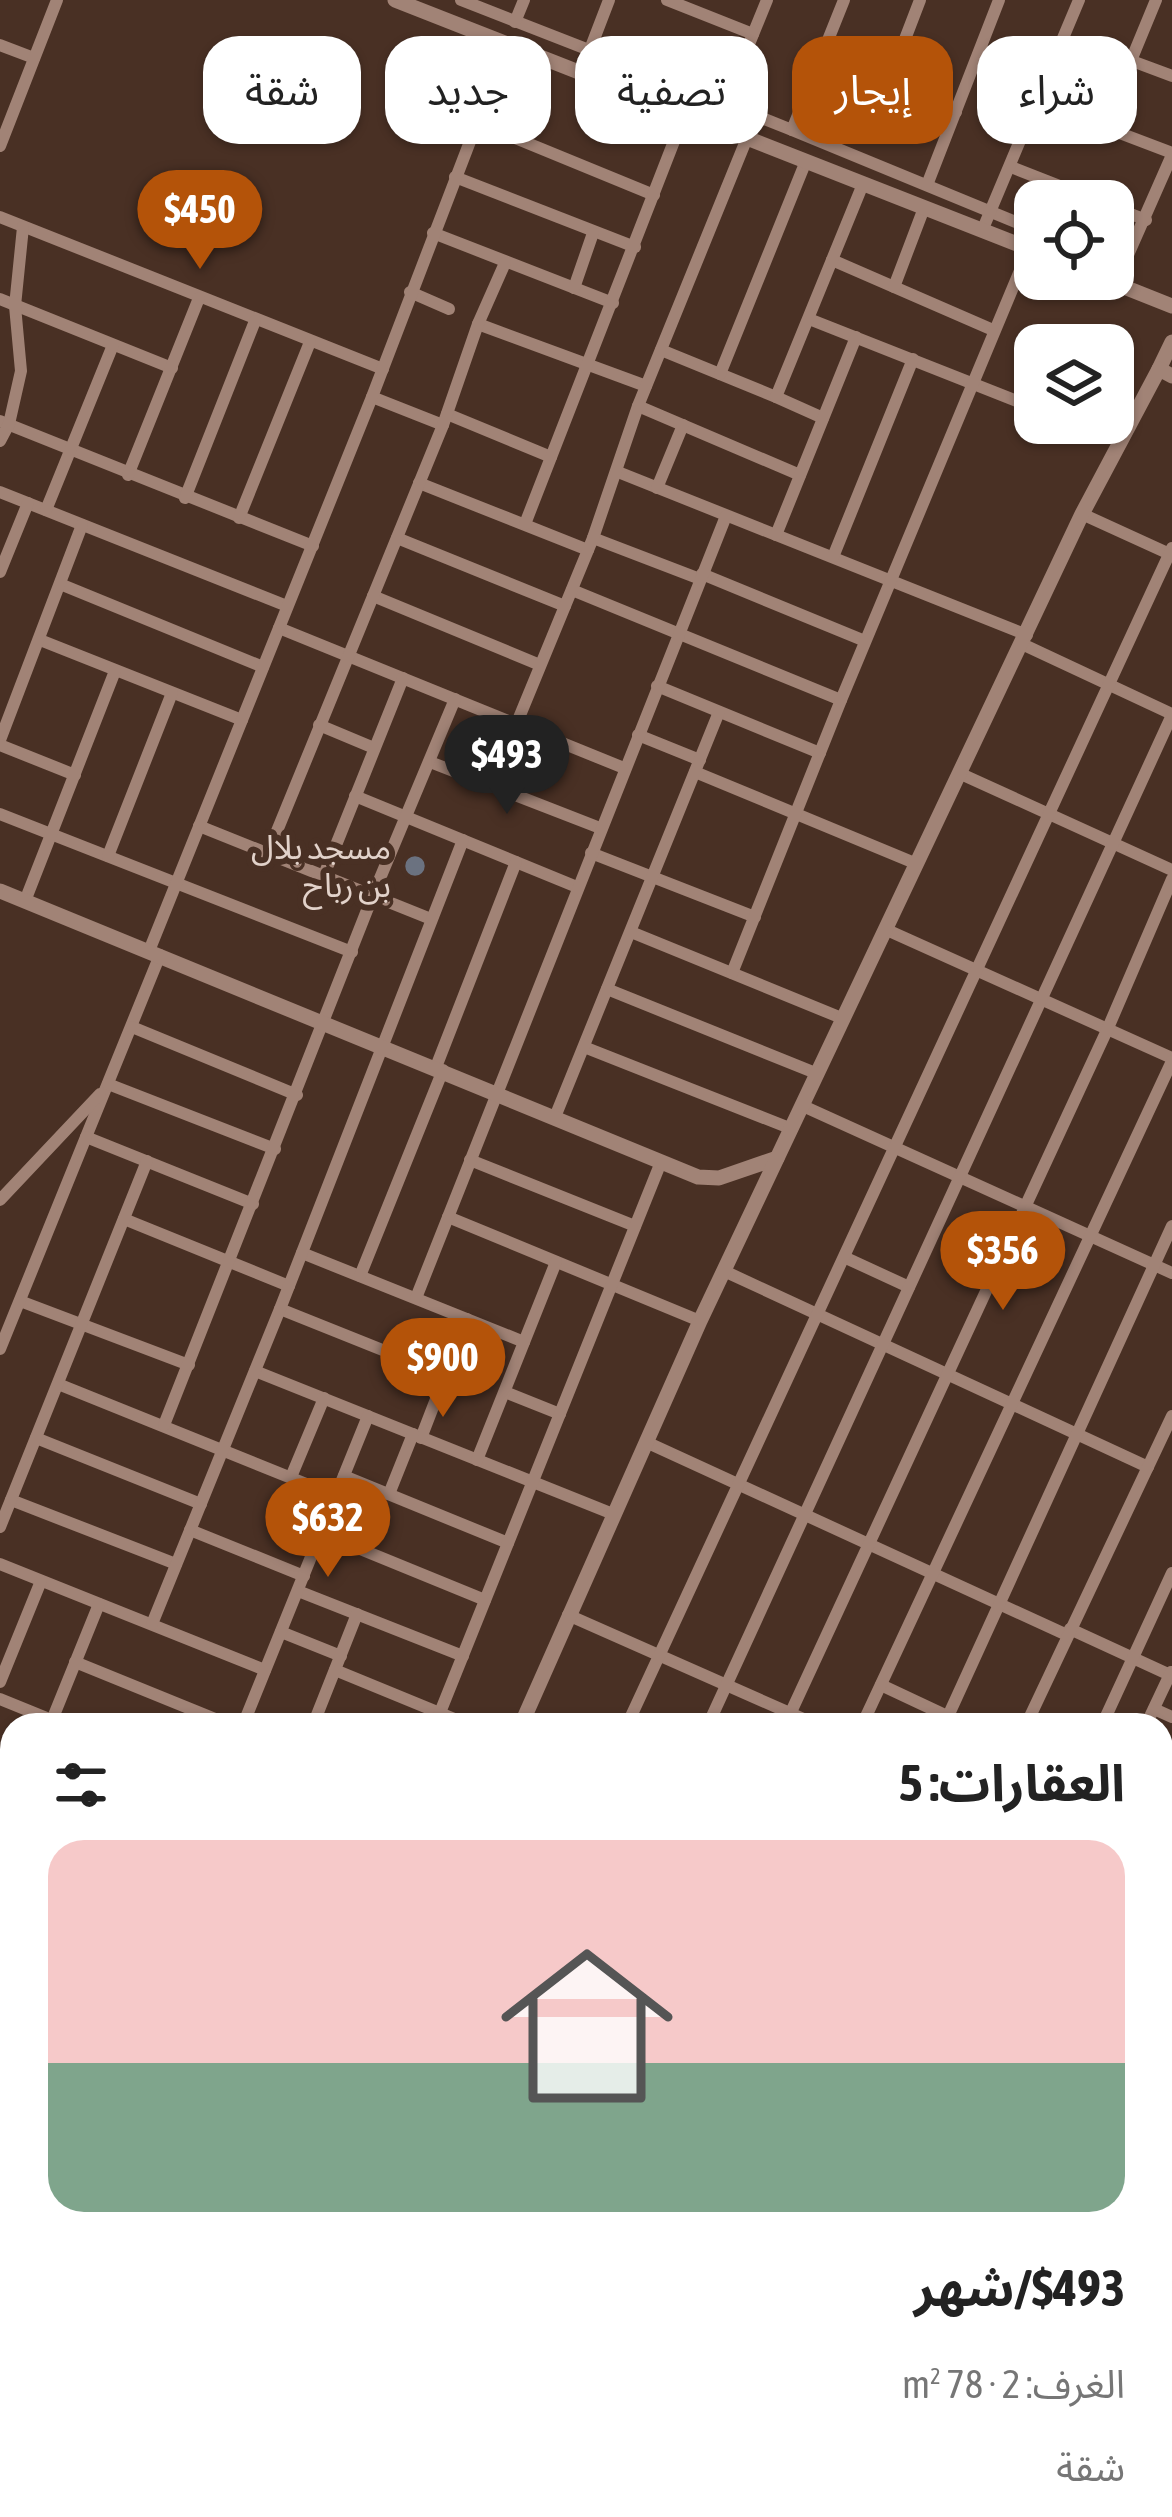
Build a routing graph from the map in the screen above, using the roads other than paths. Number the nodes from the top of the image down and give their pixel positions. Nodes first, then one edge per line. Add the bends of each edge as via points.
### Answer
1 (57, 0) edge
2 (394, 0) edge
3 (461, 0) edge
4 (524, 0) edge
5 (609, 0) edge
6 (667, 0) edge
7 (767, 0) edge
8 (844, 0) edge
9 (920, 0) edge
10 (999, 0) edge
11 (1079, 0) edge
12 (1156, 0) edge
13 (688, 4) edge
14 (515, 22) junction
15 (753, 34) joint
16 (484, 36) edge
17 (595, 36) edge
18 (830, 36) edge
19 (906, 36) edge
20 (1065, 36) edge
21 (0, 45) edge
22 (575, 45) edge
23 (1137, 48) edge
24 (34, 58) junction
25 (1137, 63) edge
26 (1172, 76) edge
27 (953, 111) edge
28 (956, 112) junction
29 (768, 120) edge
30 (792, 130) edge
31 (1137, 140) edge
32 (468, 144) edge
33 (530, 144) edge
34 (673, 144) edge
35 (745, 144) edge
36 (762, 144) edge
37 (826, 144) edge
38 (1021, 144) edge
39 (0, 146) edge
40 (1172, 154) edge
41 (806, 161) junction
42 (1011, 167) junction
43 (455, 177) junction
44 (1044, 180) edge
45 (863, 184) junction
46 (927, 185) junction
47 (654, 195) junction
48 (924, 208) junction
49 (991, 211) junction
50 (1134, 215) edge
51 (0, 217) edge
52 (1146, 220) junction
53 (1014, 221) edge
54 (23, 227) junction
55 (982, 231) junction
56 (593, 232) junction
57 (433, 233) junction
58 (1014, 243) edge
59 (1134, 244) edge
60 (635, 247) junction
61 (832, 260) junction
62 (505, 263) junction
63 (894, 287) junction
64 (1014, 287) edge
65 (574, 288) junction
66 (1134, 291) edge
67 (410, 292) junction
68 (199, 298) junction
69 (0, 299) edge
70 (613, 303) junction
71 (15, 305) junction
72 (1172, 306) edge
73 (449, 309) dead end
74 (808, 319) junction
75 (255, 321) junction
76 (478, 324) junction
77 (993, 330) junction
78 (856, 337) junction
79 (310, 342) junction
80 (1172, 342) edge
81 (113, 345) junction
82 (661, 350) junction
83 (913, 359) junction
84 (588, 364) junction
85 (172, 368) junction
86 (383, 369) junction
87 (1165, 372) edge
88 (720, 374) junction
89 (972, 383) junction
90 (646, 386) junction
91 (372, 397) junction
92 (776, 397) junction
93 (1014, 400) edge
94 (638, 406) junction
95 (824, 418) junction
96 (445, 420) junction
97 (4, 423) edge
98 (683, 425) junction
99 (0, 441) edge
100 (70, 451) junction
101 (551, 458) junction
102 (618, 472) junction
103 (128, 475) junction
104 (800, 475) junction
105 (419, 483) junction
106 (657, 488) junction
107 (0, 492) edge
108 (185, 498) junction
109 (28, 503) junction
110 (46, 510) junction
111 (1082, 514) junction
112 (726, 516) junction
113 (239, 518) junction
114 (525, 524) junction
115 (82, 525) junction
116 (776, 535) junction
117 (397, 538) junction
118 (590, 544) junction
119 (313, 546) junction
120 (1171, 552) edge
121 (833, 557) junction
122 (0, 572) edge
123 (701, 576) junction
124 (890, 580) junction
125 (60, 584) junction
126 (572, 590) junction
127 (373, 596) junction
128 (565, 606) junction
129 (287, 607) junction
130 (279, 628) junction
131 (678, 632) junction
132 (1024, 639) junction
133 (40, 640) junction
134 (865, 641) junction
135 (348, 656) junction
136 (541, 664) junction
137 (263, 667) junction
138 (115, 671) junction
139 (403, 678) junction
140 (0, 684) edge
141 (1108, 685) junction
142 (657, 686) junction
143 (19, 691) junction
144 (172, 693) junction
145 (455, 699) junction
146 (841, 700) junction
147 (719, 712) junction
148 (1172, 715) edge
149 (242, 720) junction
150 (516, 724) junction
151 (320, 725) junction
152 (638, 735) junction
153 (0, 743) edge
154 (374, 748) junction
155 (820, 753) junction
156 (430, 761) junction
157 (698, 766) junction
158 (624, 768) junction
159 (961, 774) junction
160 (75, 775) junction
161 (355, 796) junction
162 (0, 814) edge
163 (796, 814) junction
164 (1049, 814) junction
165 (405, 815) junction
166 (199, 826) junction
167 (600, 829) junction
168 (52, 835) junction
169 (463, 840) junction
170 (1112, 844) junction
171 (268, 853) junction
172 (591, 854) junction
173 (108, 856) junction
174 (516, 862) junction
175 (917, 864) junction
176 (1172, 870) edge
177 (324, 874) junction
178 (653, 878) junction
179 (1172, 879) edge
180 (176, 883) junction
181 (578, 887) junction
182 (0, 891) edge
183 (373, 896) junction
184 (25, 902) junction
185 (755, 917) junction
186 (431, 919) junction
187 (887, 930) junction
188 (631, 932) junction
189 (352, 952) junction
190 (154, 953) junction
191 (977, 969) junction
192 (733, 973) junction
193 (607, 989) junction
194 (1041, 998) junction
195 (844, 1019) junction
196 (322, 1022) junction
197 (132, 1027) junction
198 (1108, 1028) junction
199 (381, 1046) junction
200 (584, 1047) junction
201 (1172, 1060) edge
202 (439, 1069) junction
203 (818, 1074) junction
204 (108, 1084) junction
205 (496, 1093) junction
206 (297, 1095) junction
207 (803, 1106) junction
208 (555, 1117) junction
209 (792, 1129) junction
210 (86, 1137) junction
211 (896, 1147) junction
212 (275, 1149) junction
213 (777, 1158) junction
214 (470, 1160) junction
215 (146, 1161) junction
216 (661, 1162) junction
217 (960, 1176) junction
218 (0, 1200) edge
219 (253, 1204) junction
220 (1027, 1205) junction
221 (448, 1217) junction
222 (124, 1220) junction
223 (635, 1226) junction
224 (1172, 1226) edge
225 (1091, 1236) junction
226 (302, 1253) junction
227 (846, 1258) junction
228 (556, 1262) junction
229 (230, 1263) junction
230 (1154, 1265) junction
231 (724, 1271) junction
232 (1172, 1273) edge
233 (360, 1276) junction
234 (612, 1285) junction
235 (289, 1286) junction
236 (909, 1287) junction
237 (416, 1298) junction
238 (20, 1301) junction
239 (280, 1309) junction
240 (819, 1316) junction
241 (467, 1318) junction
242 (700, 1321) junction
243 (82, 1324) junction
244 (524, 1342) junction
245 (883, 1343) junction
246 (0, 1348) edge
247 (189, 1365) junction
248 (256, 1371) junction
249 (947, 1374) junction
250 (445, 1375) junction
251 (58, 1384) junction
252 (505, 1392) junction
253 (323, 1398) junction
254 (1014, 1405) junction
255 (560, 1414) junction
256 (368, 1416) junction
257 (1170, 1424) edge
258 (164, 1425) junction
259 (1075, 1433) junction
260 (417, 1436) junction
261 (36, 1438) junction
262 (646, 1442) junction
263 (224, 1450) junction
264 (477, 1460) junction
265 (1148, 1467) junction
266 (344, 1476) junction
267 (291, 1477) junction
268 (532, 1482) junction
269 (739, 1484) junction
270 (389, 1494) junction
271 (336, 1496) junction
272 (11, 1500) junction
273 (201, 1504) junction
274 (613, 1514) junction
275 (804, 1514) junction
276 (0, 1527) edge
277 (190, 1530) junction
278 (321, 1533) junction
279 (508, 1544) junction
280 (869, 1545) junction
281 (0, 1564) edge
282 (176, 1564) junction
283 (1172, 1573) edge
284 (936, 1574) junction
285 (304, 1576) junction
286 (41, 1581) junction
287 (298, 1591) junction
288 (485, 1600) junction
289 (100, 1604) junction
290 (998, 1604) junction
291 (357, 1614) junction
292 (568, 1615) junction
293 (152, 1624) junction
294 (280, 1632) junction
295 (1068, 1632) junction
296 (659, 1655) junction
297 (463, 1656) junction
298 (1132, 1658) junction
299 (75, 1662) junction
300 (338, 1663) junction
301 (266, 1670) junction
302 (1171, 1672) edge
303 (0, 1682) edge
304 (726, 1684) junction
305 (881, 1684) junction
306 (0, 1699) edge
307 (1154, 1708) junction
308 (32, 1713) edge
309 (58, 1713) edge
310 (200, 1713) edge
311 (248, 1713) edge
312 (318, 1713) edge
313 (426, 1713) edge
314 (439, 1713) edge
315 (526, 1713) edge
316 (632, 1713) edge
317 (713, 1713) edge
318 (777, 1713) edge
319 (791, 1713) edge
320 (868, 1713) edge
321 (933, 1713) edge
322 (948, 1713) edge
323 (1031, 1713) edge
324 (1107, 1713) edge
325 (1152, 1713) edge
326 (1164, 1713) edge

1 - 24 street
2 - 16 street
3 - 14 street
4 - 14 street
5 - 17 street
6 - 13 street
7 - 15 street
8 - 18 street
9 - 19 street
10 - 28 street
11 - 20 street
12 - 23 street
13 - 15 street
14 - 22 street
21 - 24 street
24 - 39 street
25 - 26 street
27 - 28 street
28 - 46 street
29 - 30 street
31 - 40 street
32 - 43 street
33 - 47 street
34 - 47 street
35 - 82 street
36 - 41 street
37 - 46 street
38 - 42 street
40 - 52 street
41 - 45 street
41 - 88 street
42 - 44 street
42 - 49 street
43 - 56 street
43 - 57 street
45 - 48 street
45 - 61 street
46 - 49 street
47 - 60 street
48 - 55 street
48 - 63 street
49 - 53 street
49 - 55 street
50 - 52 street
51 - 54 street
52 - 59 street
54 - 68 street
54 - 71 street
55 - 58 street
56 - 60 street
56 - 65 street
57 - 62 street
57 - 67 street
60 - 70 street
61 - 63 street
61 - 74 street
62 - 65 street
62 - 76 street
63 - 77 street
64 - 77 street
65 - 70 street
66 - 72 street
67 - 73 street
67 - 86 street
68 - 75 street
68 - 85 street
69 - 71 street
70 - 84 street
71 - 81 street
71 - 97 street via 22,371
74 - 78 street
74 - 92 street
75 - 79 street
75 - 108 street
76 - 84 street
76 - 96 street
77 - 89 street
78 - 83 street
78 - 95 street
79 - 86 street
79 - 113 street
80 - 87 street
81 - 85 street
81 - 100 street
82 - 88 street
82 - 90 street
83 - 89 street
83 - 121 street
84 - 90 street
84 - 101 street
85 - 103 street
86 - 91 street
87 - 111 street
88 - 92 street
89 - 93 street
89 - 124 street
90 - 94 street
91 - 96 street
91 - 119 street
92 - 95 street
94 - 98 street
94 - 102 street
95 - 104 street
96 - 101 street
96 - 105 street
97 - 99 street
97 - 100 street
98 - 104 street
98 - 106 street
100 - 103 street
100 - 110 street
101 - 114 street
102 - 106 street
102 - 118 street
103 - 108 street
104 - 116 street
105 - 114 street
105 - 117 street
106 - 112 street
107 - 109 street
108 - 113 street
109 - 110 street
109 - 122 street
110 - 115 street
111 - 120 street
111 - 132 street
112 - 116 street
112 - 123 street
113 - 119 street
114 - 118 street
115 - 125 street
115 - 129 street
116 - 121 street
117 - 127 street
117 - 128 street
118 - 123 street
118 - 126 street
119 - 129 street
120 - 141 street
121 - 124 street
123 - 131 street
123 - 134 street
124 - 132 street
124 - 134 street
125 - 133 street
125 - 137 street
126 - 128 street
126 - 131 street
127 - 135 street
127 - 136 street
128 - 136 street
129 - 130 street
130 - 135 street
130 - 137 street
131 - 142 street
131 - 146 street
132 - 141 street
132 - 159 street
133 - 138 street
133 - 143 street
134 - 146 street
135 - 139 street
135 - 151 street
136 - 150 street
137 - 149 street
138 - 144 street
138 - 160 street
139 - 145 street
139 - 154 street
140 - 143 street
141 - 148 street
141 - 164 street
142 - 147 street
142 - 152 street
143 - 153 street
144 - 149 street
144 - 173 street
145 - 150 street
145 - 156 street
146 - 155 street
147 - 155 street
147 - 157 street
148 - 170 street
149 - 166 street
150 - 158 street
151 - 154 street
151 - 171 street
152 - 157 street
152 - 158 street
153 - 160 street
154 - 161 street
155 - 163 street
156 - 165 street
156 - 167 street
157 - 163 street
157 - 178 street
158 - 167 street
159 - 164 street
159 - 175 street
160 - 168 street
161 - 165 street
161 - 177 street
162 - 168 street
163 - 175 street
163 - 185 street
164 - 170 street
164 - 191 street
165 - 169 street
165 - 183 street
166 - 171 street
166 - 180 street
167 - 172 street
168 - 173 street
168 - 184 street
169 - 174 street
169 - 186 street
170 - 176 street
170 - 194 street
171 - 177 street
172 - 178 street
172 - 181 street
173 - 180 street
174 - 181 street
174 - 202 street
175 - 187 street
177 - 183 street
178 - 185 street
178 - 188 street
179 - 198 street
180 - 189 street
180 - 190 street
181 - 205 street
182 - 184 street
183 - 186 street
183 - 189 street
184 - 190 street
185 - 192 street
186 - 199 street
187 - 191 street
187 - 195 street
188 - 192 street
188 - 193 street
189 - 196 street
190 - 196 street
190 - 197 street
191 - 194 street
191 - 211 street
192 - 195 street
193 - 200 street
193 - 203 street
194 - 198 street
194 - 217 street
195 - 203 street
196 - 199 street
196 - 206 street
197 - 204 street
197 - 206 street
198 - 201 street
198 - 220 street
199 - 202 street
199 - 226 street
200 - 208 street
200 - 209 street
201 - 225 street
202 - 205 street
202 - 233 street
203 - 207 street
204 - 210 street
204 - 212 street
204 - 218 street
205 - 208 street
205 - 214 street
206 - 212 street
207 - 209 street
207 - 211 street
208 - 216 street
209 - 213 street
210 - 215 street
210 - 238 street
211 - 217 street
211 - 227 street
212 - 219 street
213 - 216 street via 707,1179
213 - 231 street
214 - 221 street
214 - 223 street
215 - 219 street
215 - 222 street
216 - 223 street
217 - 220 street
217 - 236 street
219 - 229 street
220 - 225 street
220 - 249 street
221 - 228 street
221 - 237 street
222 - 229 street
222 - 243 street
223 - 234 street
224 - 230 street
225 - 230 street
225 - 254 street
226 - 233 street
226 - 235 street
227 - 236 street
227 - 240 street
228 - 234 street
228 - 244 street
229 - 235 street
229 - 247 street
230 - 232 street
230 - 259 street
231 - 240 street
231 - 242 street
233 - 237 street
234 - 242 street
234 - 255 street
235 - 239 street
236 - 245 street
237 - 241 street
238 - 243 street
238 - 246 street
239 - 248 street
239 - 250 street
240 - 245 street
240 - 269 street
241 - 244 street
241 - 250 street
242 - 262 street
243 - 247 street
243 - 251 street
244 - 252 street
245 - 249 street
245 - 275 street
247 - 258 street
248 - 253 street
248 - 263 street
249 - 254 street
249 - 280 street
250 - 260 street
251 - 258 street
251 - 261 street
252 - 255 street
252 - 264 street
253 - 256 street
253 - 267 street
254 - 259 street
254 - 284 street
255 - 268 street
256 - 260 street
256 - 266 street
257 - 265 street
258 - 263 street
259 - 265 street
259 - 290 street
260 - 264 street
260 - 270 street
261 - 272 street
261 - 273 street
262 - 269 street
262 - 274 street
263 - 267 street
263 - 273 street
264 - 268 street
265 - 295 street
266 - 270 street
266 - 271 street
267 - 271 street
268 - 274 street
268 - 279 street
269 - 275 street
269 - 296 street
270 - 279 street
271 - 278 street
272 - 276 street
272 - 282 street
273 - 277 street
274 - 292 street
275 - 280 street
275 - 304 street
277 - 282 street
277 - 285 street
278 - 285 street
278 - 288 street
279 - 288 street
280 - 284 street
280 - 319 street
281 - 286 street
282 - 293 street
283 - 298 street
284 - 290 street
284 - 305 street
285 - 287 street
286 - 289 street
286 - 303 street
287 - 291 street
287 - 294 street
288 - 297 street
289 - 293 street
289 - 299 street
290 - 295 street
290 - 322 street
291 - 297 street
291 - 300 street
292 - 296 street
292 - 315 street
293 - 301 street
294 - 300 street
294 - 301 street
295 - 298 street
295 - 323 street
296 - 304 street
296 - 316 street
297 - 314 street
298 - 302 street
298 - 324 street
299 - 309 street
299 - 310 street
300 - 312 street
300 - 313 street
301 - 311 street
302 - 307 street
304 - 317 street
304 - 318 street
305 - 320 street
305 - 321 street
306 - 308 street
307 - 325 street
307 - 326 street

